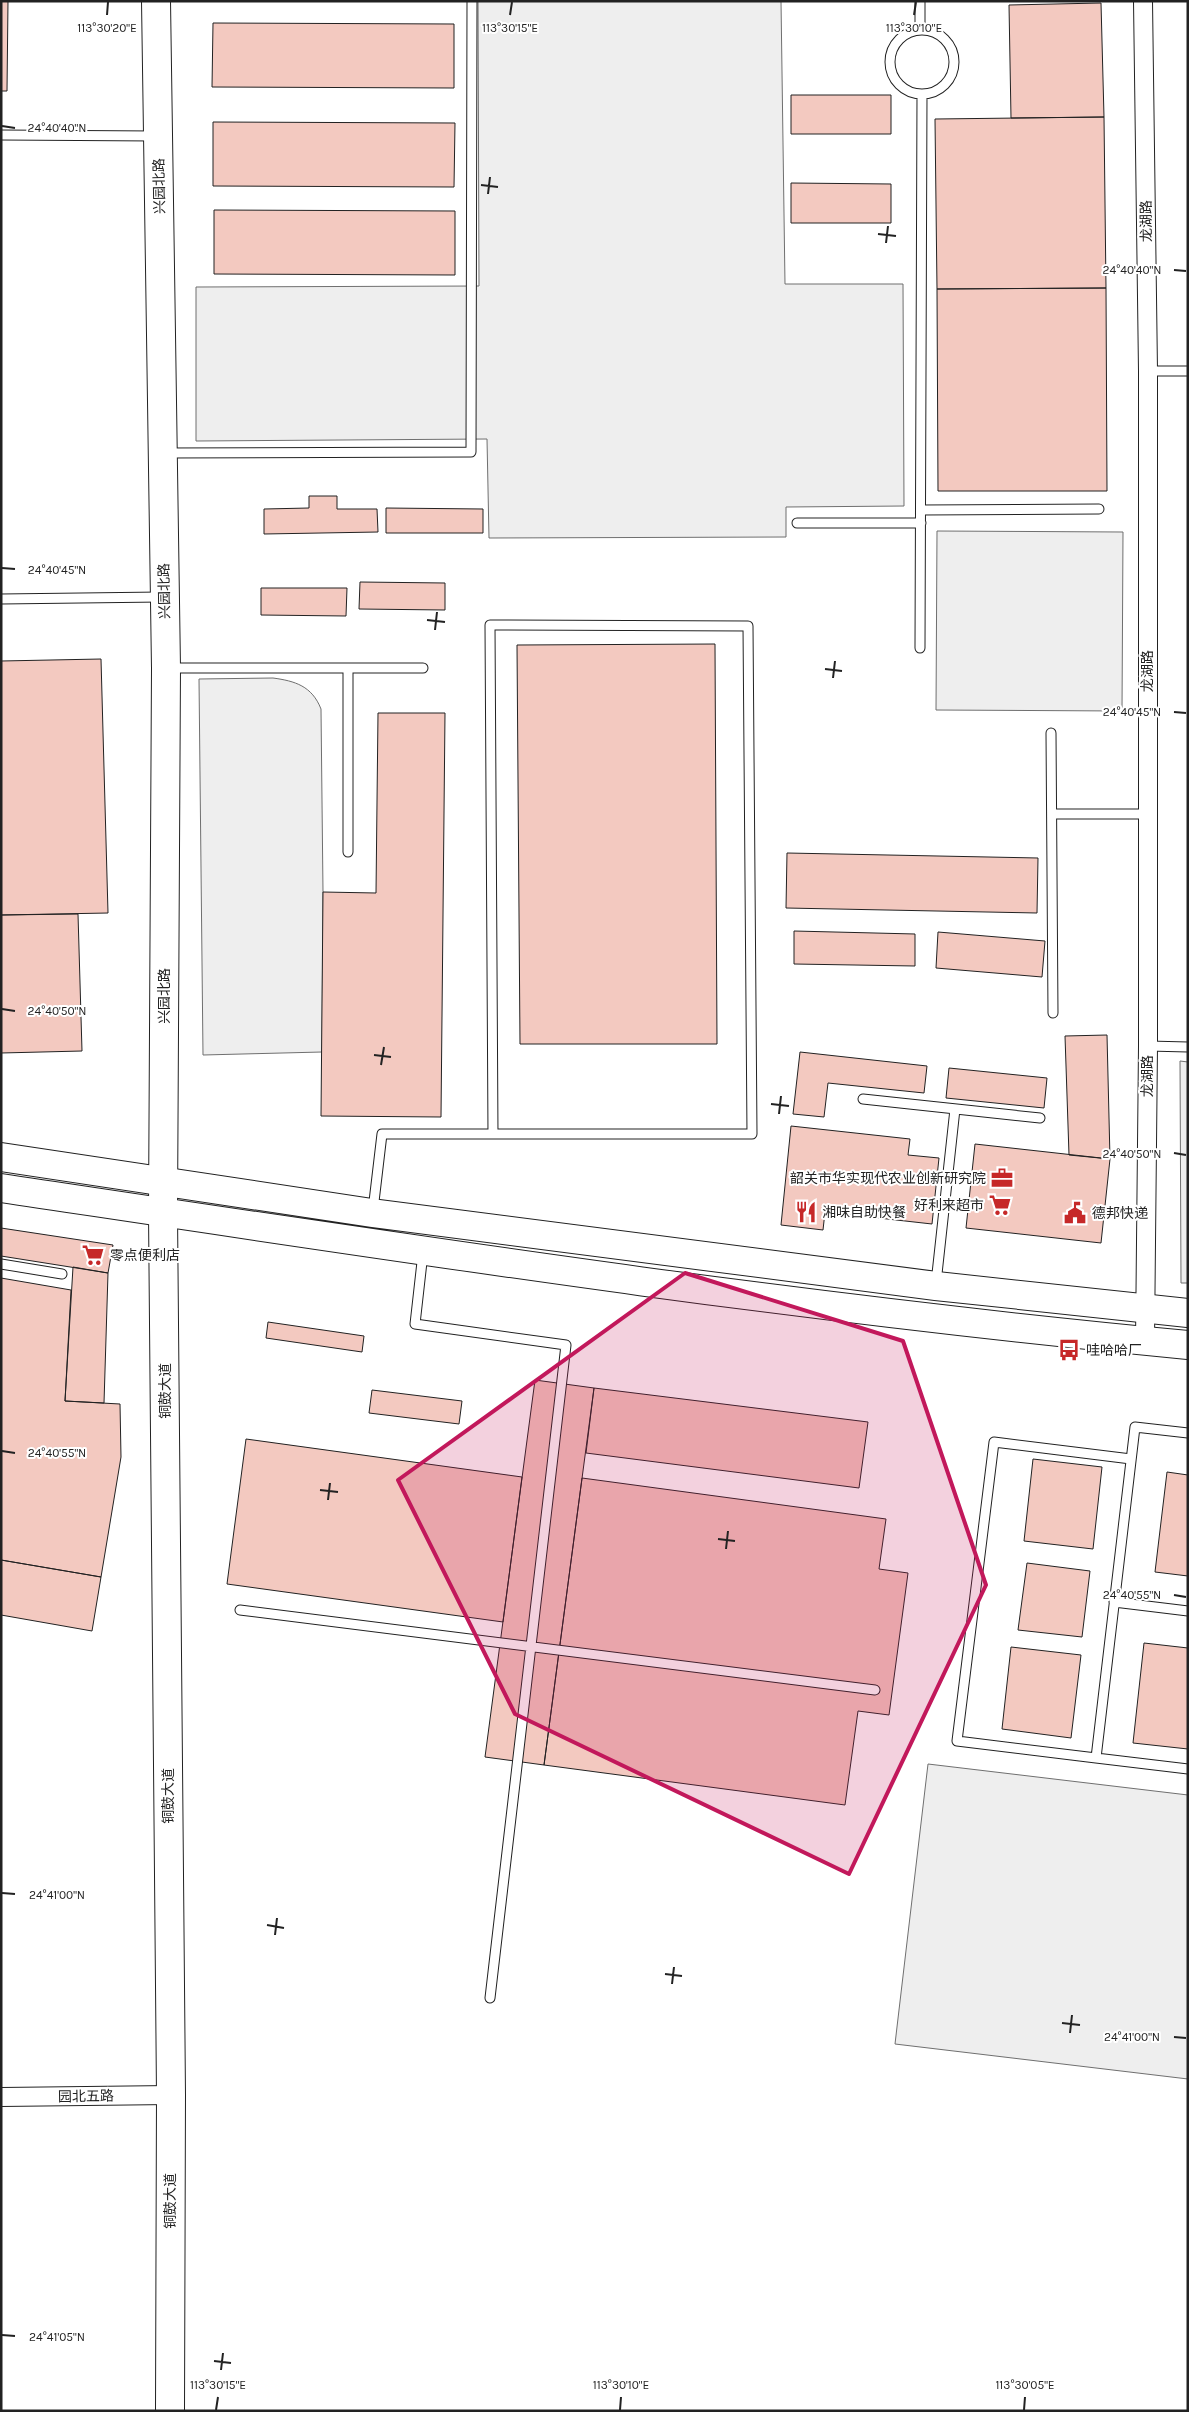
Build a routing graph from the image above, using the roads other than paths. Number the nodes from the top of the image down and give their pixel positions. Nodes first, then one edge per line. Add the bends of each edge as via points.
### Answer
1 (156, 1) edge
2 (472, 1) edge
3 (920, 1) edge
4 (1143, 1) edge
5 (920, 30) junction
6 (922, 94) junction
7 (1, 135) edge
8 (158, 136) junction
9 (1148, 371) junction
10 (1188, 372) edge
11 (162, 453) junction
12 (1099, 509) dead end
13 (921, 510) junction
14 (798, 523) dead end
15 (921, 523) junction
16 (164, 597) junction
17 (1, 599) edge
18 (920, 648) dead end
19 (166, 668) junction
20 (348, 668) junction
21 (423, 668) dead end
22 (1051, 733) dead end
23 (1052, 814) junction
24 (1147, 814) junction
25 (348, 852) dead end
26 (1053, 1013) dead end
27 (1148, 1046) junction
28 (1188, 1047) edge
29 (863, 1099) dead end
30 (955, 1109) junction
31 (1040, 1118) dead end
32 (494, 1134) junction
33 (1, 1157) edge
34 (163, 1181) junction
35 (1, 1188) edge
36 (163, 1212) junction
37 (372, 1213) junction
38 (423, 1252) junction
39 (1, 1264) edge
40 (62, 1274) dead end
41 (936, 1286) junction
42 (1145, 1308) junction
43 (1188, 1313) edge
44 (1144, 1341) junction
45 (1188, 1345) edge
46 (1188, 1433) edge
47 (1131, 1459) junction
48 (1114, 1602) junction
49 (240, 1610) dead end
50 (1188, 1610) edge
51 (531, 1647) junction
52 (875, 1690) dead end
53 (1096, 1758) junction
54 (1188, 1769) edge
55 (490, 1998) dead end
56 (170, 2095) junction
57 (1, 2097) edge
58 (170, 2411) edge

1 - 8 main road, 兴园北路
2 - 11 lane via 471,452
3 - 5 lane
4 - 9 street, 龙湖路
5 - 6 lane via 900,38 890,58 895,78 902,87
5 - 6 lane via 940,34 948,41 955,60 954,71 942,88
6 - 13 lane
7 - 8 lane
8 - 11 main road, 兴园北路
9 - 10 lane
9 - 24 street, 龙湖路
11 - 16 main road, 兴园北路
12 - 13 lane
13 - 15 lane
14 - 15 lane
15 - 18 lane
16 - 17 lane
16 - 19 main road, 兴园北路
19 - 20 lane
19 - 34 main road, 兴园北路
20 - 21 lane
20 - 25 lane
22 - 23 lane
23 - 24 lane
23 - 26 lane
24 - 27 street, 龙湖路
27 - 28 lane
27 - 42 street, 龙湖路
29 - 30 lane
30 - 31 lane
30 - 41 lane
32 - 32 lane via 752,1134 748,626 490,625
32 - 37 lane via 382,1134
33 - 34 main road
34 - 36 main road, 铜鼓大道
34 - 37 main road
35 - 36 main road
36 - 38 main road
36 - 56 main road, 铜鼓大道
37 - 41 main road
38 - 44 main road via 934,1319
38 - 51 lane via 415,1324 566,1345
39 - 40 lane
41 - 42 main road
42 - 43 main road
42 - 44 street, 龙湖路
44 - 45 main road
46 - 47 lane via 1135,1427
47 - 48 lane
47 - 53 lane via 994,1442 956,1741
48 - 50 lane
48 - 53 lane
49 - 51 lane
51 - 52 lane
51 - 55 lane
53 - 54 lane
56 - 57 street, 园北五路
56 - 58 main road, 铜鼓大道

